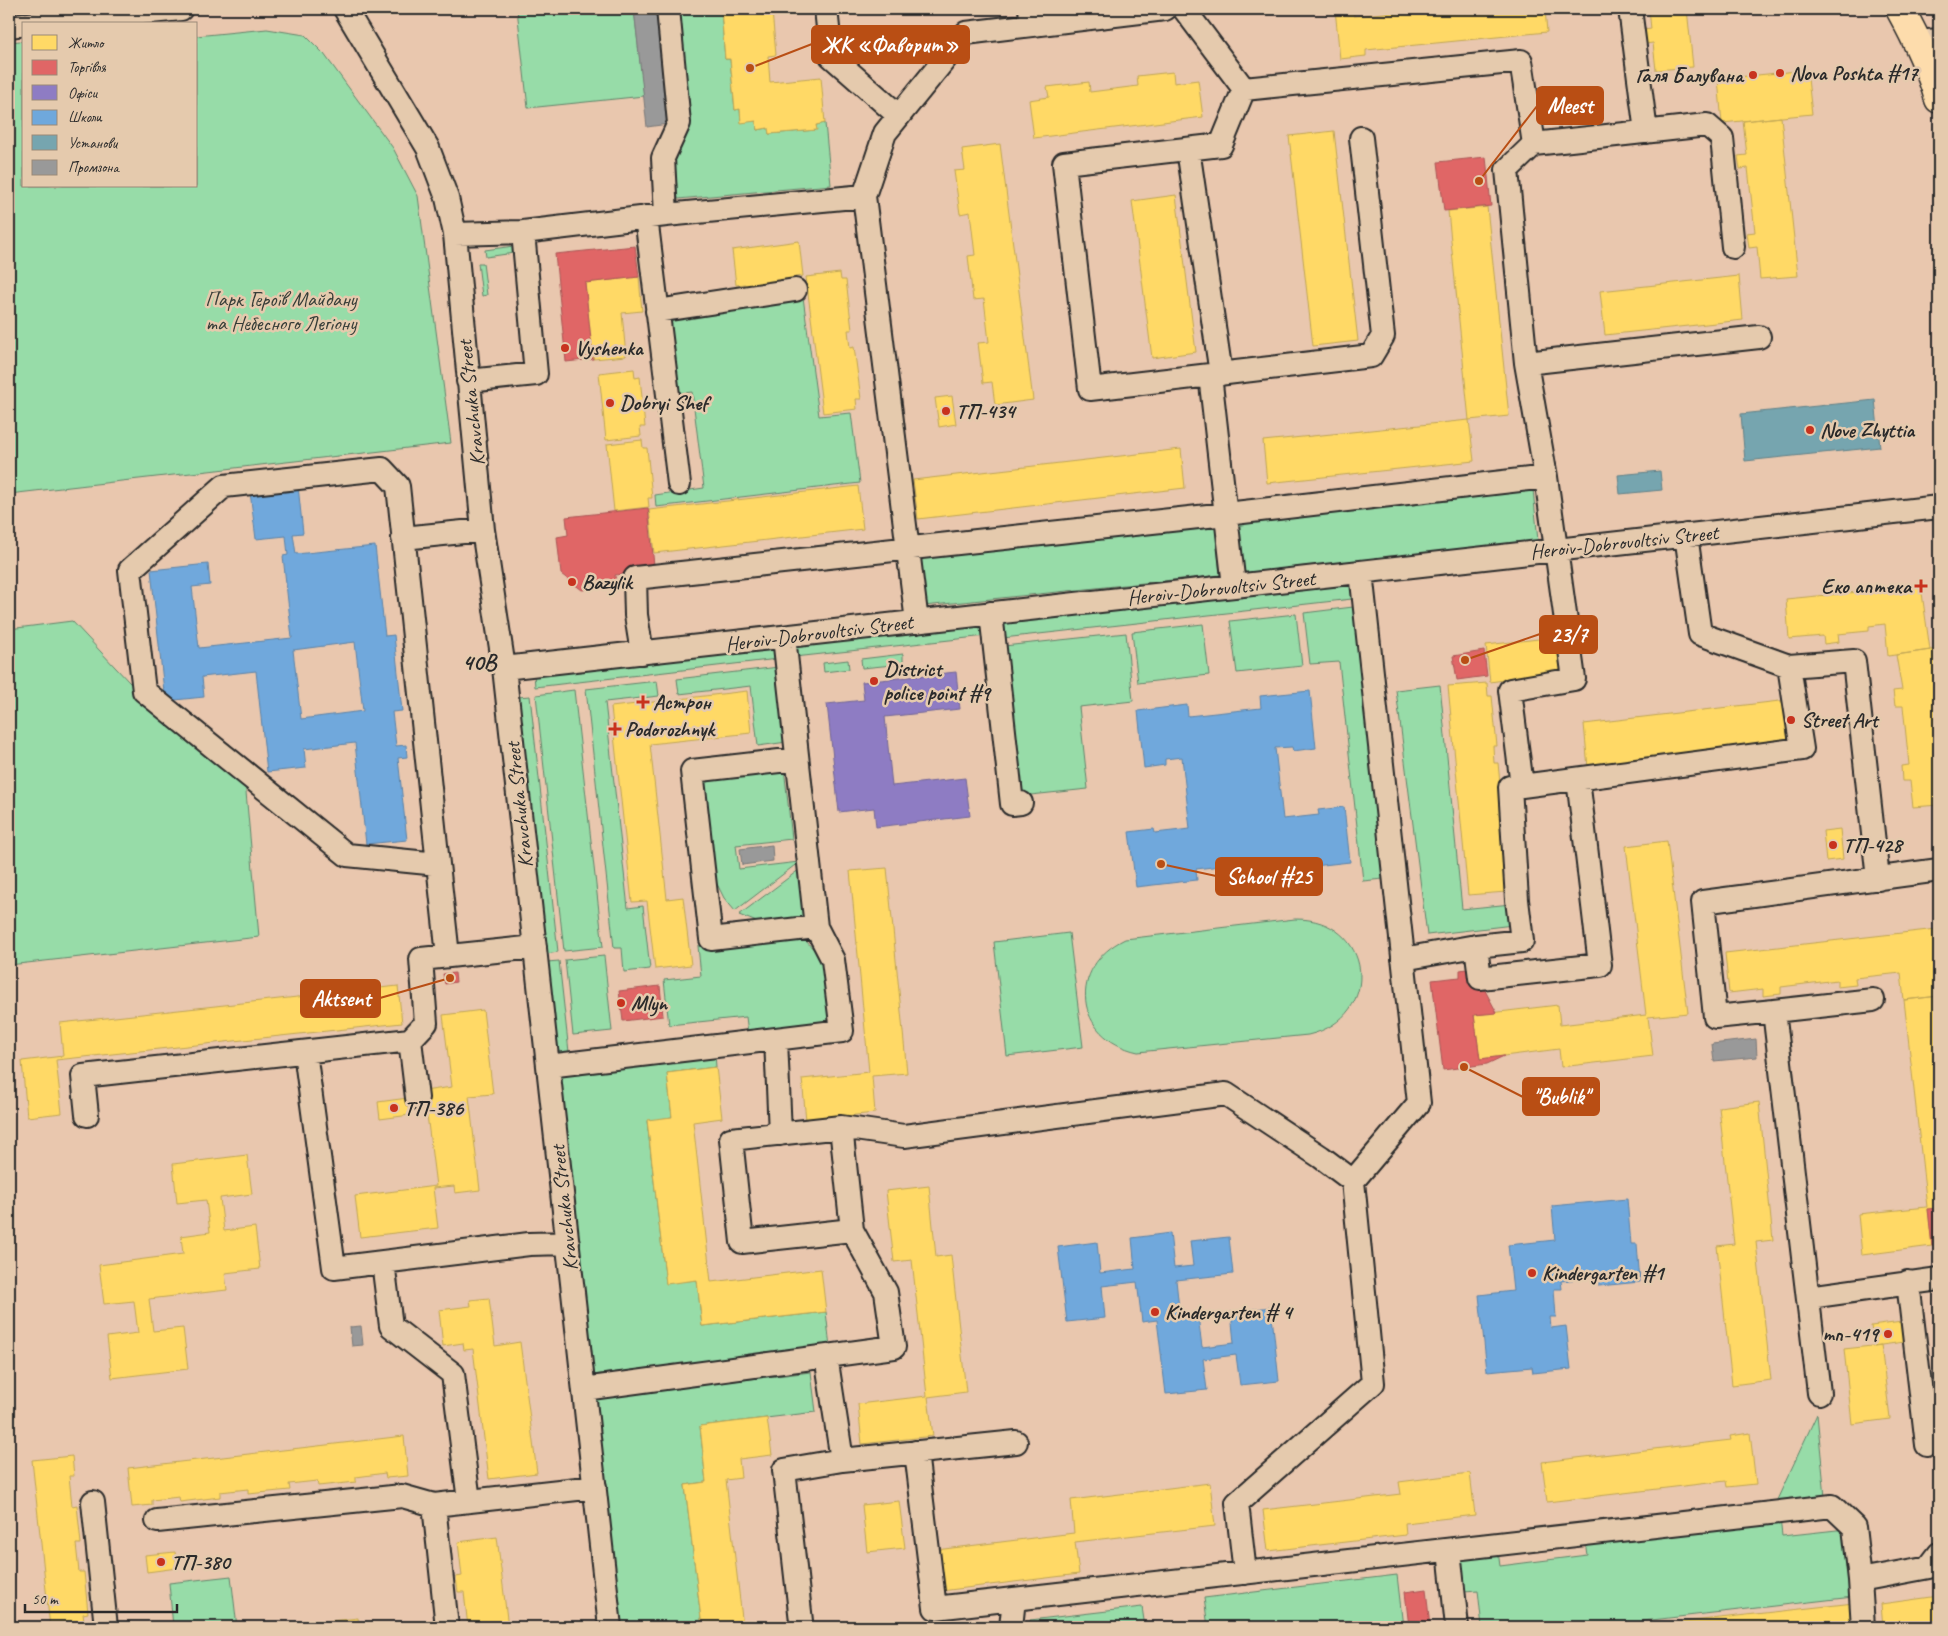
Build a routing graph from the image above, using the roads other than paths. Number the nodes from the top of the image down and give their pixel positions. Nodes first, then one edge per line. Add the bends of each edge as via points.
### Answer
1 (181, 9) edge
2 (345, 9) edge
3 (668, 9) edge
4 (826, 9) edge
5 (1165, 9) edge
6 (1184, 9) edge
7 (1630, 9) edge
8 (1900, 9) edge
9 (1031, 17) edge
10 (49, 22) edge
11 (22, 24) edge
12 (9, 26) edge
13 (1928, 41) edge
14 (1244, 89) junction
15 (1939, 99) edge
16 (899, 116) junction
17 (1646, 132) junction
18 (1361, 138) dead end
19 (1534, 144) junction
20 (1188, 149) junction
21 (864, 196) junction
22 (656, 216) junction
23 (523, 232) junction
24 (455, 234) junction
25 (1733, 247) dead end
26 (796, 290) dead end
27 (657, 311) junction
28 (1759, 337) dead end
29 (1526, 363) junction
30 (1215, 374) junction
31 (468, 382) junction
32 (1546, 476) junction
33 (679, 484) dead end
34 (1939, 507) edge
35 (1226, 514) junction
36 (483, 530) junction
37 (1686, 535) junction
38 (403, 538) junction
39 (906, 547) junction
40 (1557, 550) junction
41 (1361, 572) junction
42 (1234, 586) junction
43 (991, 613) junction
44 (917, 622) junction
45 (784, 637) junction
46 (642, 653) junction
47 (1789, 666) junction
48 (504, 668) junction
49 (797, 759) junction
50 (1578, 779) junction
51 (1522, 786) junction
52 (1021, 803) dead end
53 (438, 864) junction
54 (1939, 870) edge
55 (1878, 879) junction
56 (816, 927) junction
57 (1476, 946) junction
58 (535, 947) junction
59 (448, 956) junction
60 (1403, 959) junction
61 (1873, 1000) dead end
62 (1774, 1011) junction
63 (776, 1039) junction
64 (410, 1040) junction
65 (305, 1052) junction
66 (548, 1066) junction
67 (417, 1098) dead end
68 (87, 1115) dead end
69 (841, 1127) junction
70 (780, 1134) junction
71 (1353, 1181) junction
72 (852, 1230) junction
73 (568, 1243) junction
74 (383, 1262) junction
75 (1939, 1279) edge
76 (1908, 1282) junction
77 (1809, 1297) junction
78 (826, 1356) junction
79 (584, 1389) junction
80 (1819, 1393) dead end
81 (1016, 1442) dead end
82 (1927, 1445) dead end
83 (916, 1452) junction
84 (842, 1460) junction
85 (595, 1487) junction
86 (469, 1501) junction
87 (93, 1502) dead end
88 (434, 1504) junction
89 (157, 1521) dead end
90 (1449, 1550) junction
91 (1939, 1554) edge
92 (1245, 1573) junction
93 (1860, 1580) junction
94 (1014, 1599) junction
95 (801, 1621) dead end
96 (106, 1627) edge
97 (447, 1627) edge
98 (610, 1627) edge
99 (1010, 1627) edge
100 (1457, 1627) edge
101 (1863, 1627) edge

1 - 10 street
2 - 24 street, Kravchuka Street via 428,148 447,198
3 - 22 street via 679,123 663,158
4 - 16 street via 831,56
5 - 9 street
6 - 14 street
7 - 17 street
8 - 13 main road
9 - 16 street via 966,34
11 - 12 street
13 - 15 main road via 1932,76
14 - 19 street via 1521,61
14 - 20 street via 1221,145
16 - 21 street via 885,133
17 - 19 street
17 - 25 street via 1707,126 1722,138
18 - 30 street via 1383,336 1371,356
19 - 29 street via 1507,170
20 - 30 street
20 - 30 street via 1064,163 1090,389
21 - 22 street
21 - 39 street
22 - 23 street
22 - 27 street
23 - 24 street
23 - 31 street via 536,374
24 - 31 street, Kravchuka Street
26 - 27 street
27 - 33 street
28 - 29 street
29 - 32 street
30 - 35 street
31 - 36 street, Kravchuka Street
32 - 35 street
32 - 40 street
34 - 37 street, Heroiv-Dobrovoltsiv Street
35 - 39 street
35 - 42 street
36 - 38 street
36 - 48 street, Kravchuka Street
37 - 40 street, Heroiv-Dobrovoltsiv Street
37 - 47 street via 1700,634
38 - 53 street
38 - 53 street via 398,486 382,469 224,486 130,570 144,691 347,855
39 - 44 street
39 - 46 street via 635,578
40 - 41 street, Heroiv-Dobrovoltsiv Street
40 - 51 street via 1574,679 1510,690
41 - 42 street, Heroiv-Dobrovoltsiv Street
41 - 60 street
42 - 43 street, Heroiv-Dobrovoltsiv Street
43 - 44 street, Heroiv-Dobrovoltsiv Street
43 - 52 street via 1012,804
44 - 45 street, Heroiv-Dobrovoltsiv Street
45 - 46 street, Heroiv-Dobrovoltsiv Street
45 - 49 street
46 - 48 street, Heroiv-Dobrovoltsiv Street
47 - 50 street via 1802,749
47 - 55 street via 1854,661
48 - 58 street, Kravchuka Street
49 - 56 street
49 - 56 street via 692,771 710,938
50 - 51 street
50 - 57 street via 1600,965 1480,978
51 - 57 street via 1510,787 1522,941
53 - 59 street
54 - 55 street
55 - 62 street via 1703,902 1715,1018
56 - 63 street via 833,960 842,1031
57 - 60 street
58 - 59 street
58 - 66 street, Kravchuka Street
59 - 64 street via 421,960 426,1023
60 - 71 street via 1419,1103
61 - 62 street
62 - 77 street
63 - 66 street
63 - 70 street
64 - 65 street
64 - 67 street
65 - 68 street via 83,1076
65 - 74 street via 334,1268
66 - 73 street, Kravchuka Street
69 - 70 street
69 - 71 street via 904,1136 1226,1094
69 - 72 street
70 - 72 street via 731,1139 742,1242
71 - 92 street via 1372,1383 1236,1503
72 - 78 street via 886,1292 894,1347
73 - 74 street via 529,1244
73 - 79 street, Kravchuka Street
74 - 86 street via 392,1326 453,1374
75 - 76 street
76 - 77 street
76 - 82 street
77 - 80 street
78 - 79 street
78 - 84 street
79 - 85 street, Kravchuka Street
81 - 83 street
83 - 84 street
83 - 94 street via 935,1608
84 - 95 street via 784,1470
85 - 86 street
85 - 98 street, Kravchuka Street
86 - 88 street
87 - 96 street
88 - 89 street via 402,1496
88 - 97 street
90 - 92 street
90 - 93 street via 1832,1506 1854,1527
90 - 100 street
91 - 93 street via 1929,1567
92 - 94 street
93 - 101 street
94 - 99 street

